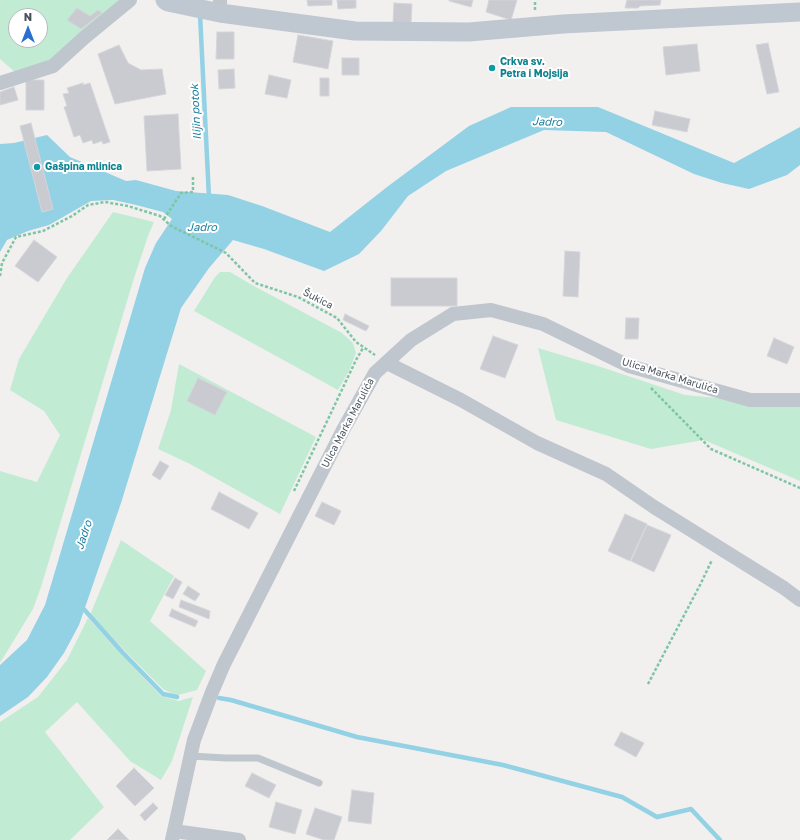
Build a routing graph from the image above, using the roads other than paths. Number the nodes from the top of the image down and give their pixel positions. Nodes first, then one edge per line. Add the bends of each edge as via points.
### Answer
1 (130, 0) edge
2 (165, 0) edge
3 (217, 8) edge
4 (800, 12) edge
5 (0, 82) edge
6 (387, 363) junction
7 (800, 400) edge
8 (800, 600) edge
9 (190, 756) junction
10 (319, 783) dead end
11 (173, 836) edge
12 (239, 840) edge

1 - 5 street via 53,66
2 - 3 street via 193,7
3 - 4 street via 355,31 469,32 563,24
6 - 7 street, Ulica Marka Marulića via 411,340 453,314 491,310 543,324 629,366 750,400
6 - 8 street via 461,400 537,443 606,474
6 - 9 street, Ulica Marka Marulića via 376,373 343,430 224,664
9 - 10 lane via 258,758
9 - 11 street, Ulica Marka Marulića
11 - 12 street

